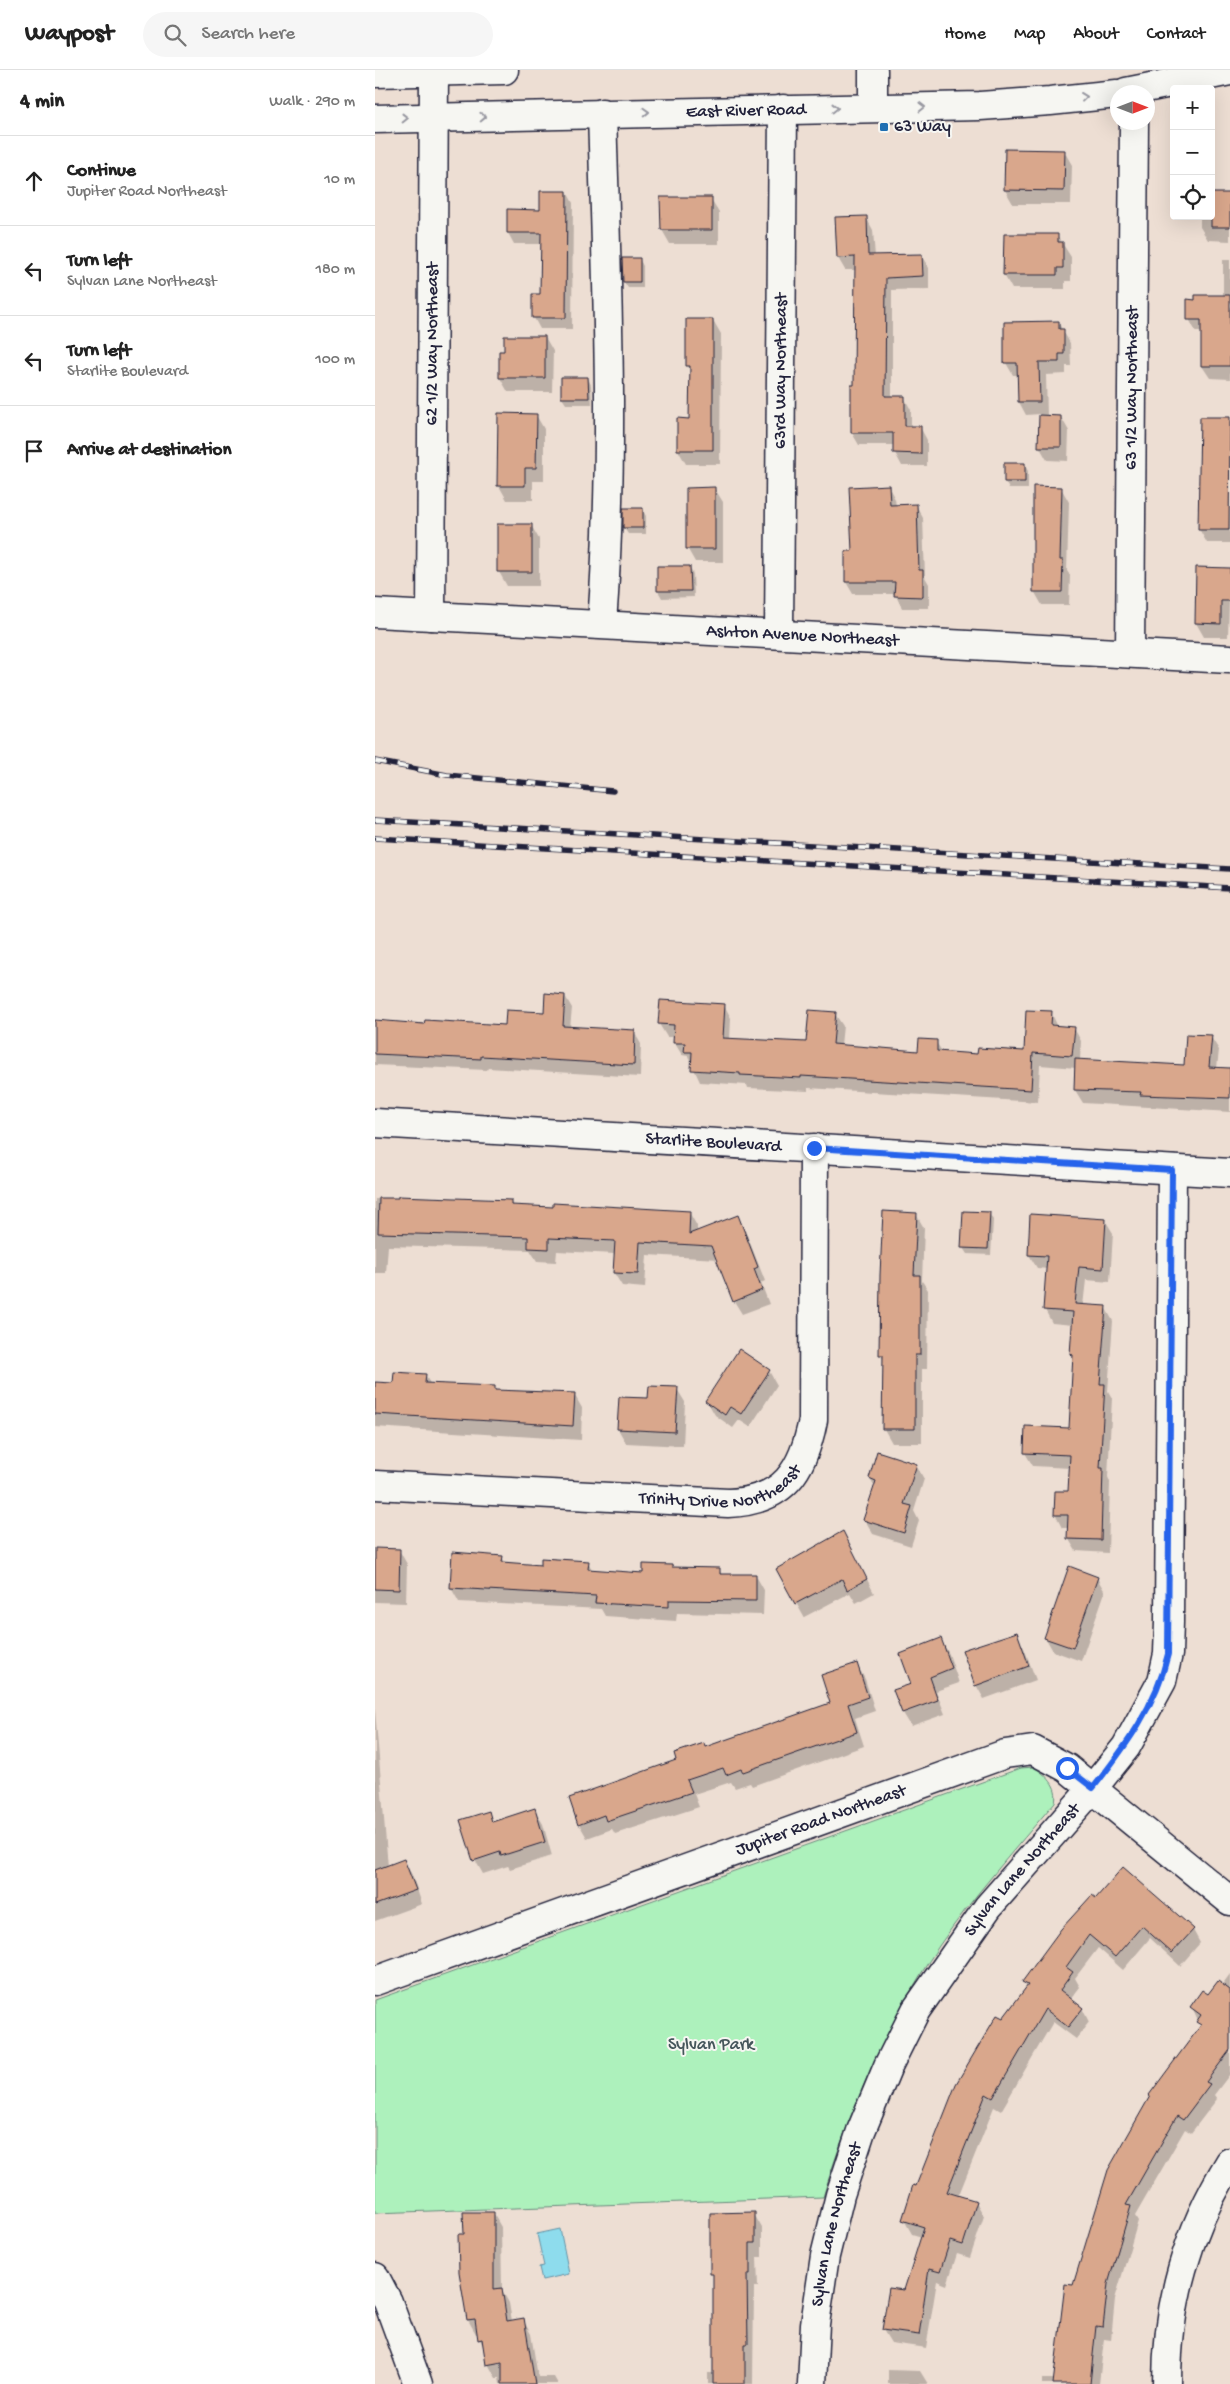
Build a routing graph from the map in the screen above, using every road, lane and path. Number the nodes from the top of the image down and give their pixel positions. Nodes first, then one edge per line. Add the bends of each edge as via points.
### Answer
1 (504, 70) edge
2 (873, 70) edge
3 (1230, 70) edge
4 (434, 72) junction
5 (375, 73) edge
6 (1155, 87) edge
7 (1110, 95) edge
8 (873, 107) junction
9 (783, 109) junction
10 (603, 113) junction
11 (434, 118) junction
12 (375, 119) edge
13 (1134, 130) edge
14 (375, 613) edge
15 (431, 616) junction
16 (602, 623) junction
17 (779, 633) junction
18 (1130, 653) junction
19 (1230, 659) edge
20 (375, 1123) edge
21 (814, 1148) junction
22 (1172, 1170) junction
23 (1230, 1173) edge
24 (375, 1485) edge
25 (1093, 1788) junction
26 (1230, 1901) edge
27 (375, 1982) edge
28 (1230, 2162) edge
29 (375, 2277) edge
30 (418, 2384) edge
31 (812, 2384) edge
32 (1167, 2384) edge

1 - 4 street
2 - 8 street
3 - 6 street, East River Road
4 - 5 street
4 - 11 street, 62 1/2 Way Northeast
8 -> 7 street, East River Road via 980,106
9 -> 8 street, East River Road
10 -> 9 street, East River Road
9 - 17 street, 63rd Way Northeast
11 -> 10 street, East River Road
10 - 16 street via 608,538
12 -> 11 street, East River Road
11 - 15 street, 62 1/2 Way Northeast
13 - 18 street, 63 1/2 Way Northeast
14 - 15 street, Ashton Avenue Northeast
15 - 16 street, Ashton Avenue Northeast
16 - 17 street, Ashton Avenue Northeast
17 - 18 street, Ashton Avenue Northeast
18 - 19 street, Ashton Avenue Northeast
20 - 21 street, Starlite Boulevard
21 - 22 street, Starlite Boulevard
21 - 24 street, Trinity Drive Northeast via 813,1420 807,1449 795,1473 774,1492 751,1502 728,1503
22 - 23 street, Starlite Boulevard
22 - 25 street, Sylvan Lane Northeast via 1168,1654 1162,1681 1147,1709 1125,1746
25 - 26 street, Jupiter Road Northeast
25 - 27 street, Jupiter Road Northeast via 1067,1768 1033,1750 1005,1754
25 - 31 street, Sylvan Lane Northeast via 988,1907 916,2010 888,2066 861,2131 825,2256 815,2324
28 - 32 street via 1202,2211 1182,2264 1173,2307
29 - 30 street via 388,2302

